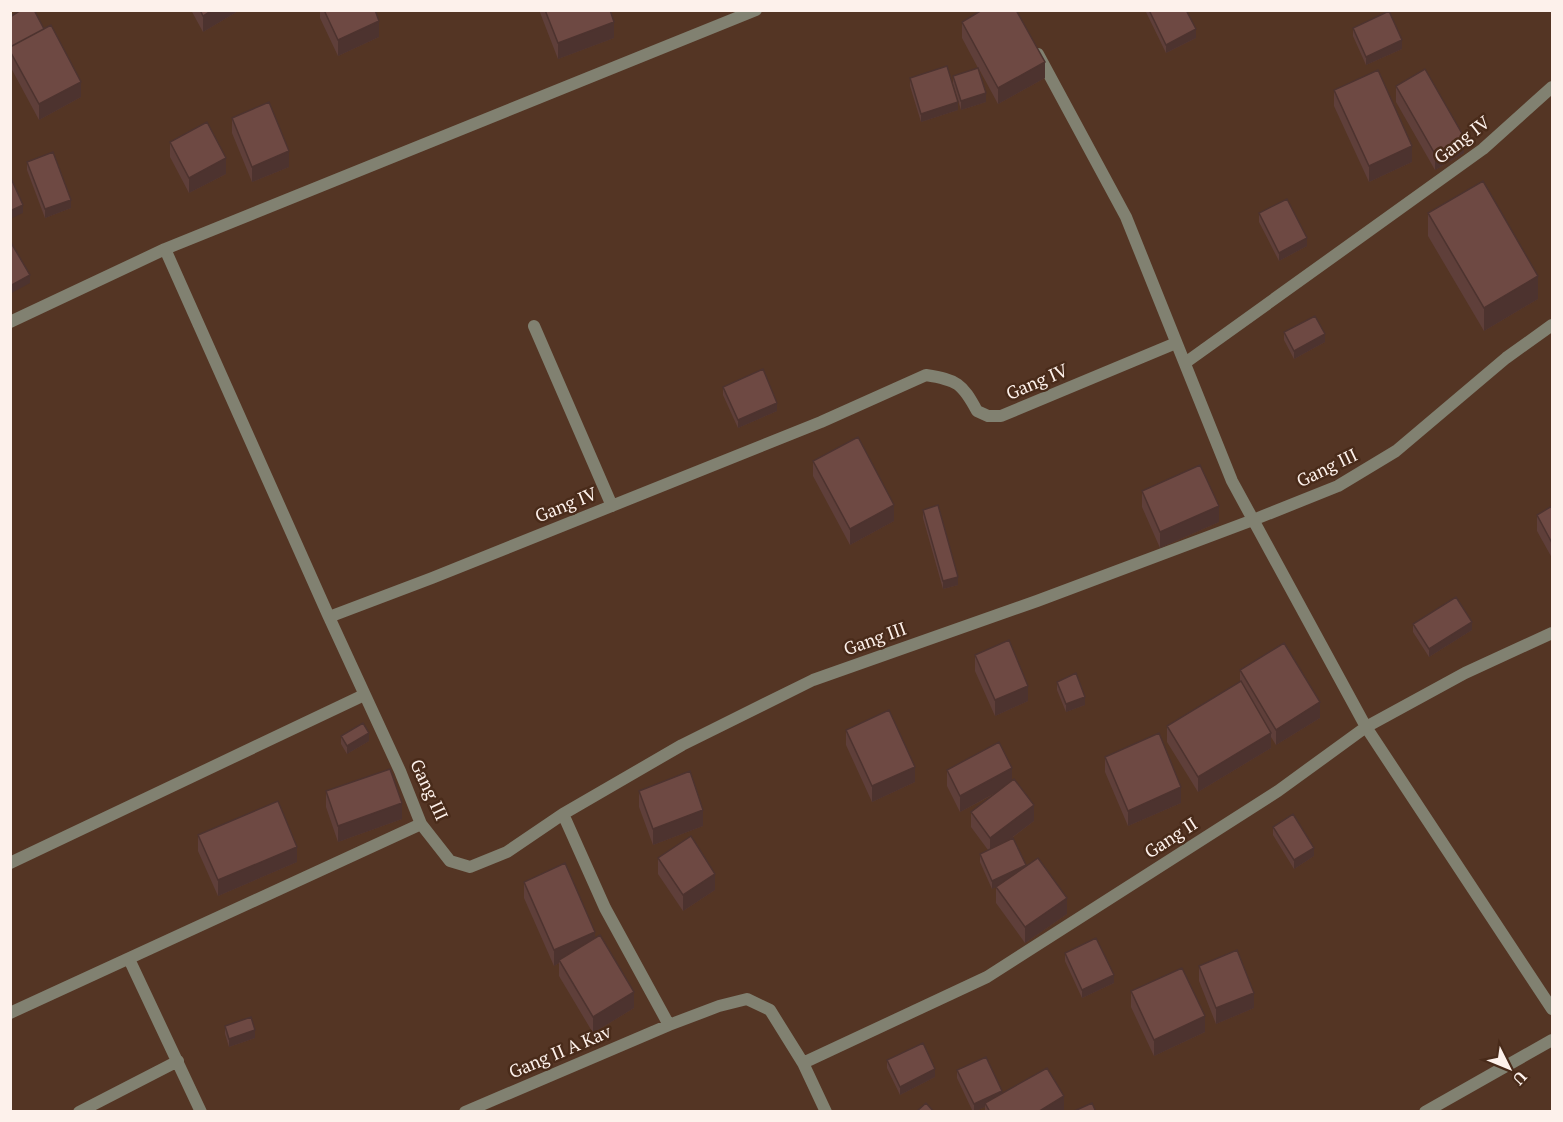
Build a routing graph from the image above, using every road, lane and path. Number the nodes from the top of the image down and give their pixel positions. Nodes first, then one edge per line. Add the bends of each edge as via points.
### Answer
1 (756, 10) edge
2 (1031, 42) edge
3 (1552, 87) edge
4 (165, 249) junction
5 (10, 322) edge
6 (1552, 325) edge
7 (534, 326) dead end
8 (1176, 343) junction
9 (1185, 363) junction
10 (612, 506) junction
11 (1253, 520) junction
12 (329, 617) junction
13 (1552, 633) edge
14 (364, 695) junction
15 (1366, 727) junction
16 (563, 814) junction
17 (421, 824) junction
18 (10, 863) edge
19 (129, 959) junction
20 (1552, 1009) edge
21 (10, 1013) edge
22 (669, 1025) junction
23 (1552, 1040) edge
24 (178, 1061) junction
25 (803, 1063) junction
26 (79, 1112) edge
27 (201, 1112) edge
28 (465, 1112) edge
29 (826, 1112) edge
30 (1425, 1112) edge

1 - 4 street
2 - 8 street via 1126,217
3 - 9 street, Gang IV via 1483,149
4 - 5 street
4 - 12 street
6 - 11 street, Gang III via 1506,357 1396,451 1338,486
7 - 10 street
8 - 9 street
8 - 10 street, Gang IV via 1001,416 976,411 967,392 954,382 926,375 821,423
9 - 11 street via 1232,480
10 - 12 street, Gang IV
11 - 15 street
11 - 16 street, Gang III via 813,680 682,745
12 - 14 street, Gang III
13 - 15 street, Gang II via 1465,673
14 - 17 street, Gang III
14 - 18 street
15 - 20 street
15 - 25 street, Gang II via 1278,791 987,977
16 - 17 street, Gang III via 507,852 470,867 450,861
16 - 22 street via 605,908
17 - 19 street
19 - 21 street
19 - 24 street
22 - 25 street, Gang II A Kav via 747,999 770,1010
22 - 28 street, Gang II A Kav
23 - 30 street
24 - 26 street
24 - 27 street
25 - 29 street, Gang II A Kav

